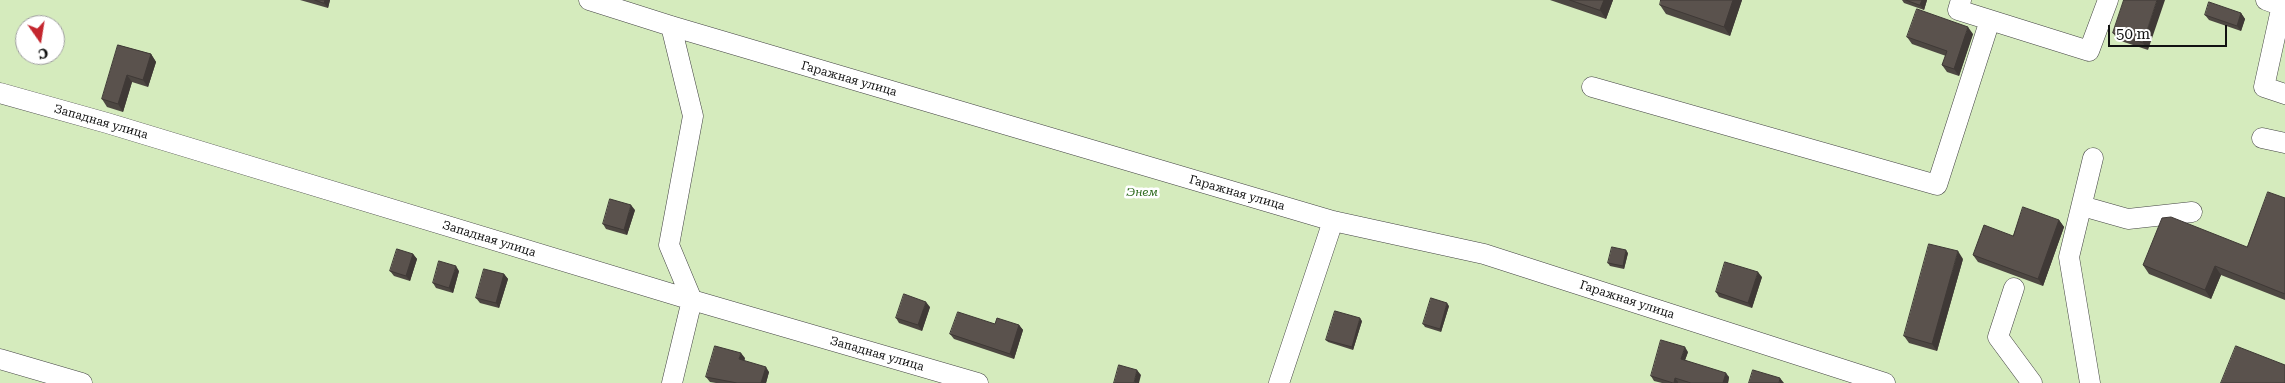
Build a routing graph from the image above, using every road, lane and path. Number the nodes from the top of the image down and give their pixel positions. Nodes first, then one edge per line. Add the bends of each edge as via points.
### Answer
1 (589, 0) edge
2 (1961, 0) edge
3 (2108, 0) edge
4 (2278, 4) edge
5 (1990, 20) junction
6 (671, 26) junction
7 (1592, 87) dead end
8 (0, 93) edge
9 (2285, 94) edge
10 (2262, 138) dead end
11 (2285, 143) edge
12 (2093, 158) dead end
13 (2082, 206) junction
14 (2192, 212) dead end
15 (1333, 221) junction
16 (2014, 288) dead end
17 (692, 300) junction
18 (0, 359) edge
19 (82, 383) edge
20 (672, 383) edge
21 (978, 383) edge
22 (1278, 383) edge
23 (1885, 383) edge
24 (2032, 383) edge
25 (2090, 383) edge

1 - 6 street, Гаражная улица
2 - 5 street via 1958,10
3 - 5 street via 2089,51
4 - 9 street via 2264,87
5 - 7 street via 1937,185
6 - 15 street, Гаражная улица
6 - 17 street via 693,116 669,245
8 - 17 street, Западная улица
10 - 11 street
12 - 13 street
13 - 14 street via 2128,219
13 - 25 street via 2069,257
15 - 22 street
15 - 23 street, Гаражная улица via 1484,254
16 - 24 street via 1998,337
17 - 20 street
17 - 21 street, Западная улица
18 - 19 street

